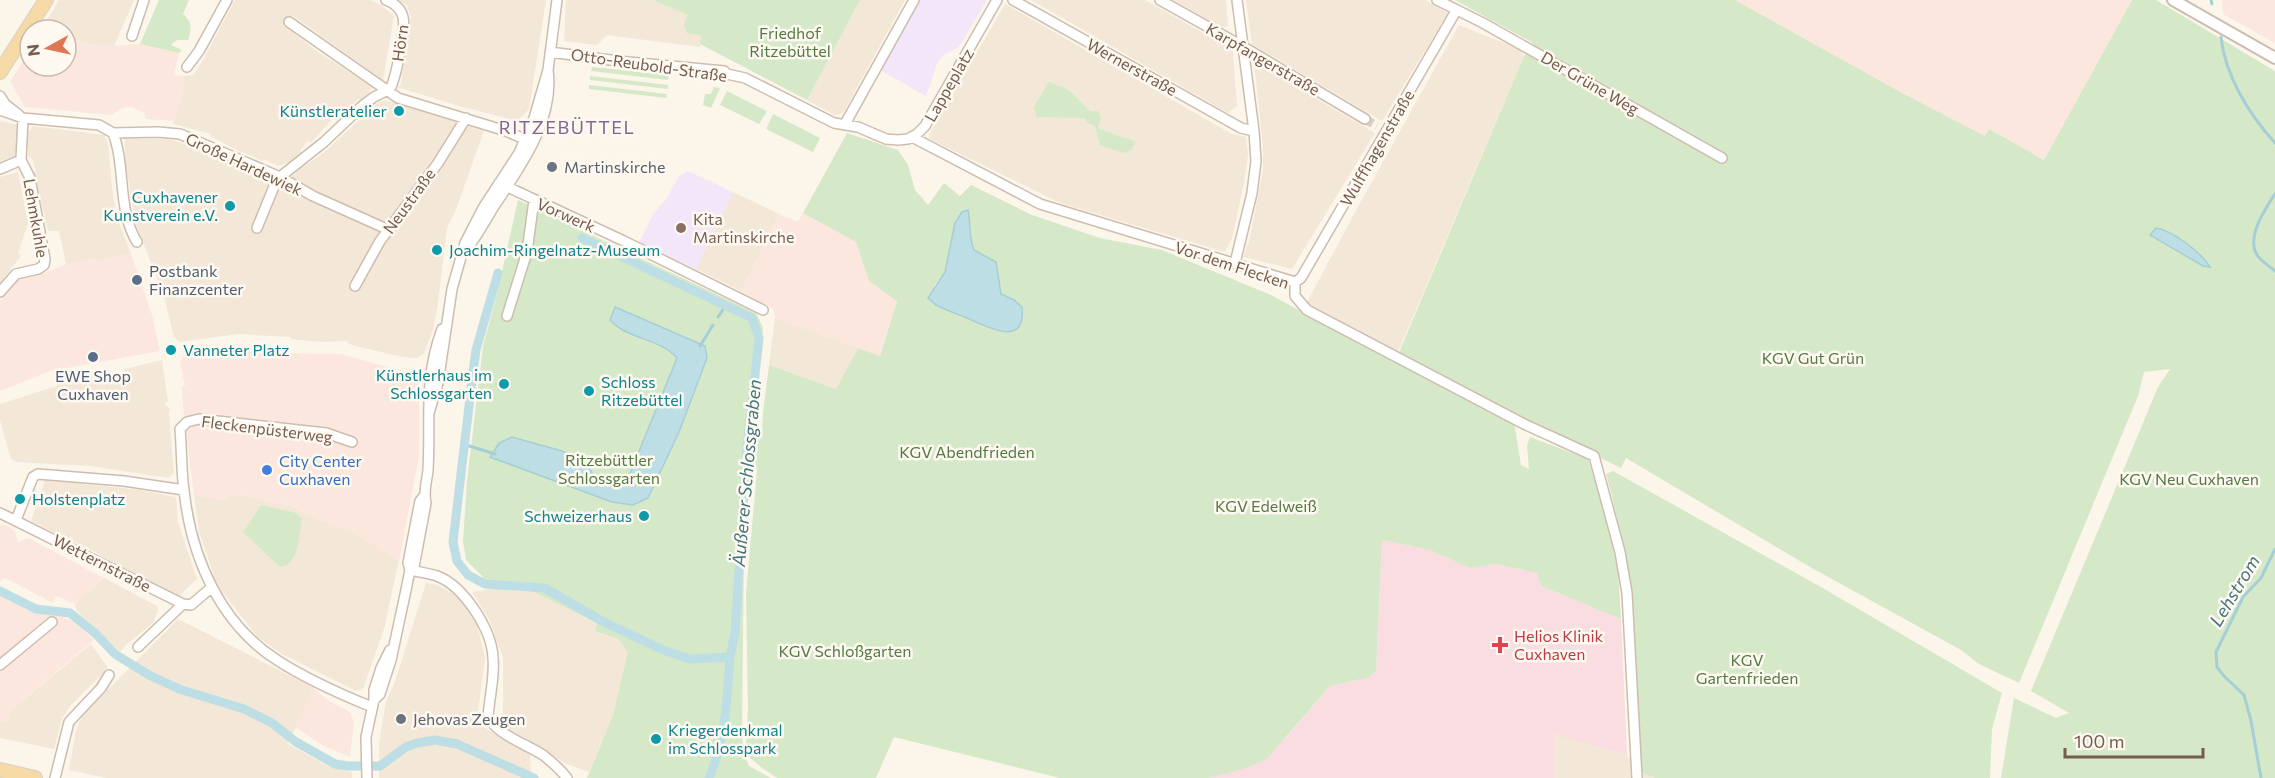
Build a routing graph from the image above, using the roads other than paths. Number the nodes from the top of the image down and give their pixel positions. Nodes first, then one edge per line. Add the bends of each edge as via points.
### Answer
1 (36, 0) edge
2 (46, 0) edge
3 (144, 0) edge
4 (227, 0) edge
5 (386, 0) edge
6 (557, 0) edge
7 (914, 0) edge
8 (997, 0) edge
9 (1013, 0) edge
10 (1160, 0) edge
11 (1237, 0) edge
12 (1437, 0) edge
13 (2173, 0) edge
14 (1456, 11) junction
15 (289, 22) dead end
16 (132, 36) dead end
17 (1242, 46) junction
18 (550, 52) junction
19 (0, 56) edge
20 (2275, 58) edge
21 (187, 67) dead end
22 (0, 72) edge
23 (386, 91) junction
24 (0, 96) edge
25 (0, 110) edge
26 (23, 118) junction
27 (466, 118) junction
28 (1365, 119) tunnel mouth
29 (845, 124) junction
30 (1377, 126) tunnel mouth
31 (1254, 131) junction
32 (1386, 131) junction
33 (113, 133) junction
34 (912, 137) junction
35 (529, 141) junction
36 (1722, 158) dead end
37 (21, 160) junction
38 (0, 169) edge
39 (278, 180) junction
40 (502, 185) junction
41 (534, 200) junction
42 (257, 228) dead end
43 (389, 230) junction
44 (137, 242) dead end
45 (1235, 264) junction
46 (1295, 282) junction
47 (355, 286) dead end
48 (0, 292) edge
49 (763, 310) dead end
50 (507, 316) dead end
51 (352, 442) dead end
52 (184, 490) junction
53 (0, 513) edge
54 (18, 521) junction
55 (410, 570) junction
56 (212, 587) junction
57 (183, 604) junction
58 (51, 622) dead end
59 (138, 647) dead end
60 (0, 665) edge
61 (109, 675) dead end
62 (373, 703) junction
63 (0, 771) edge
64 (367, 775) edge
65 (35, 778) edge
66 (55, 778) edge
67 (567, 778) edge
68 (1637, 778) edge

1 - 19 main road
2 - 22 main road
3 - 16 street
4 - 21 street
5 - 23 street, Hörn via 403,17 397,67
6 - 18 street
7 - 29 street
8 - 34 street, Lappeplatz via 925,126
9 - 31 street, Wernerstraße via 1231,122
10 - 17 street, Karpfangerstraße
11 - 17 street
12 - 14 street, Der Grüne Weg
13 - 20 street
14 - 32 street, Wulffhagenstraße
14 - 36 street, Der Grüne Weg
15 - 23 street
17 - 28 street, Karpfangerstraße
17 - 31 street
18 - 29 street, Otto-Reubold-Straße via 724,71 834,123
18 - 35 street via 548,98
23 - 27 street
23 - 39 street via 362,106
24 - 26 street via 5,105
25 - 26 street, Große Hardewiek
26 - 33 street, Große Hardewiek via 99,125
26 - 37 street, Lehmkuhle
27 - 35 street
27 - 43 street, Neustraße
29 - 34 street, Lappeplatz via 889,139
30 - 32 street
31 - 45 street via 1255,178
32 - 46 street, Wulffhagenstraße via 1301,278
33 - 39 street, Große Hardewiek via 174,133 192,138
33 - 44 street via 124,201
34 - 45 street, Vor dem Flecken via 1040,204
35 - 40 street
37 - 38 street
37 - 48 street, Lehmkuhle via 30,178 44,265 16,274
39 - 42 street
39 - 43 street, Große Hardewiek
40 - 41 street, Vorwerk
40 - 55 street via 463,254 448,313 438,383 429,413 428,472 413,533
41 - 49 street, Vorwerk
41 - 50 street via 527,252
43 - 47 street, Neustraße
45 - 46 street, Vor dem Flecken
46 - 68 street, Vor dem Flecken via 1295,296 1307,310 1524,424 1594,456 1627,593
51 - 52 street, Fleckenpüsterweg via 326,433 199,419 183,424 180,429
52 - 54 street via 45,474 33,477
52 - 56 street via 198,555
53 - 54 street
54 - 57 street, Wetternstraße
55 - 62 street via 380,694
55 - 67 street via 439,576 467,600 483,624 492,650 488,718 508,737 542,755
56 - 57 street via 191,605
56 - 62 street via 241,628 267,652 288,666
57 - 59 street
58 - 60 street
61 - 66 street via 69,722
62 - 64 street via 367,728
63 - 65 main road

